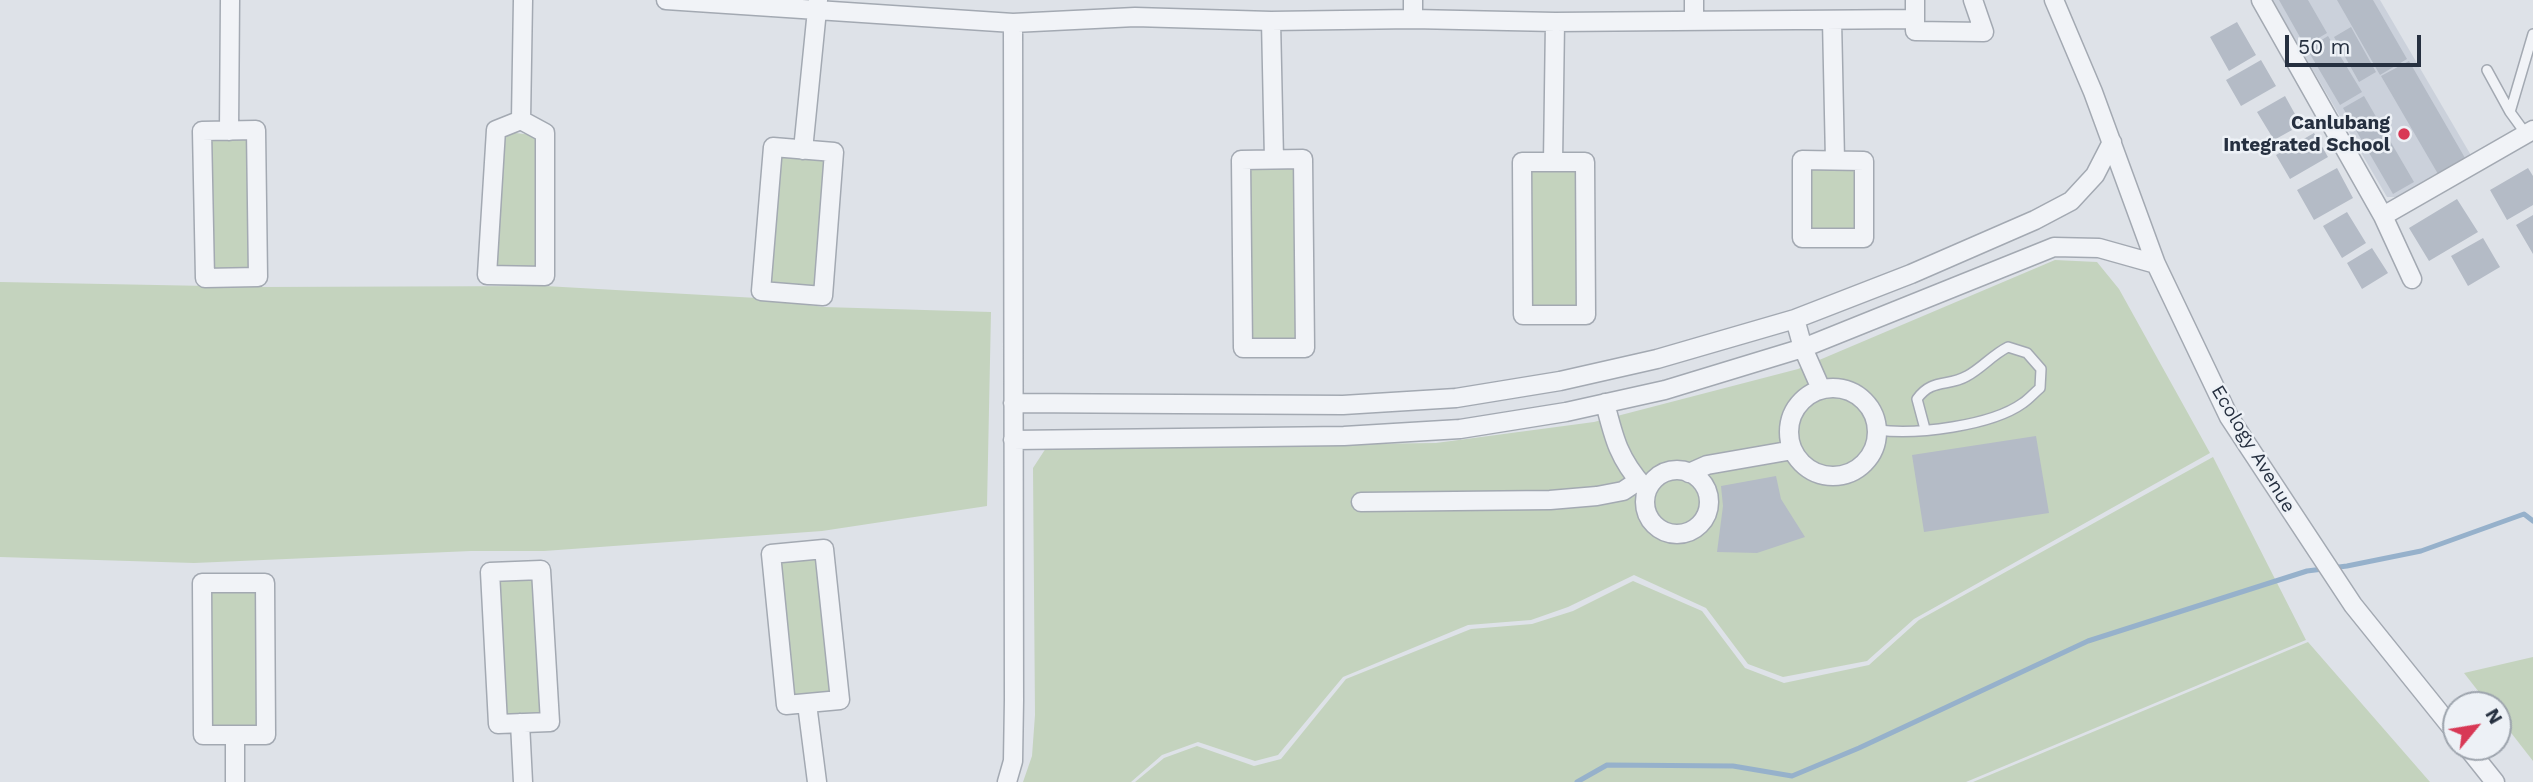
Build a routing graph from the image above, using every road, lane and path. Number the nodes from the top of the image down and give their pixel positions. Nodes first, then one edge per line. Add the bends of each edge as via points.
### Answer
1 (230, 0) edge
2 (523, 0) edge
3 (666, 0) edge
4 (1413, 0) edge
5 (1694, 0) edge
6 (1916, 0) edge
7 (1973, 0) edge
8 (2054, 0) edge
9 (2261, 0) edge
10 (818, 5) edge
11 (1135, 9) edge
12 (1413, 19) junction
13 (1915, 19) junction
14 (1694, 20) junction
15 (1832, 20) junction
16 (1271, 21) junction
17 (1555, 22) junction
18 (1013, 23) junction
19 (2533, 34) edge
20 (2487, 70) dead end
21 (2510, 112) junction
22 (522, 120) junction
23 (229, 131) junction
24 (2531, 137) edge
25 (2112, 142) junction
26 (803, 149) junction
27 (1274, 159) junction
28 (1835, 160) junction
29 (1553, 162) junction
30 (2383, 216) junction
31 (1987, 241) junction
32 (2156, 264) junction
33 (2002, 267) junction
34 (1911, 274) junction
35 (2412, 279) dead end
36 (1921, 300) junction
37 (1795, 319) junction
38 (1802, 348) junction
39 (1821, 389) junction
40 (1013, 403) junction
41 (1605, 403) junction
42 (1925, 429) junction
43 (1878, 430) junction
44 (1013, 440) junction
45 (1793, 450) junction
46 (1689, 473) junction
47 (1643, 485) junction
48 (1361, 502) dead end
49 (807, 704) junction
50 (2442, 716) edge
51 (520, 723) junction
52 (235, 736) junction
53 (2478, 761) edge
54 (235, 782) edge
55 (523, 782) edge
56 (817, 782) edge
57 (1007, 782) edge
58 (2495, 782) edge

1 - 23 street
2 - 22 street
3 - 10 street
4 - 12 street
5 - 14 street
6 - 13 street
7 - 13 street via 1984,32 1914,31
8 - 25 street, Ecology Avenue
9 - 30 street
10 - 18 street
10 - 26 street
11 - 16 street
11 - 18 street
12 - 16 street
12 - 17 street
13 - 15 street
14 - 15 street
14 - 17 street
15 - 28 street
16 - 27 street
17 - 29 street
18 - 40 street
19 - 21 lane
20 - 21 lane
21 - 24 lane
22 - 22 street via 545,133 545,276 487,275 496,130
23 - 23 street via 256,130 258,277 205,278 202,131
24 - 30 street
25 - 31 street via 2095,175 2071,201
25 - 32 street, Ecology Avenue
26 - 26 street via 834,152 822,296 761,291 773,147
27 - 27 street via 1303,159 1305,348 1243,348 1241,160
28 - 28 street via 1864,161 1864,238 1802,238 1802,160
29 - 29 street via 1585,162 1586,315 1523,315 1522,162
30 - 35 street
31 - 33 street
31 - 34 street
32 - 33 street via 2099,248 2054,247
32 - 50 street, Ecology Avenue via 2229,417 2353,605
33 - 36 street
34 - 36 street
34 - 37 street
36 - 38 street
37 - 38 street
37 - 40 street via 1657,359 1456,398 1330,405
38 - 39 street
38 - 41 street via 1665,390
39 - 43 street via 1847,390 1859,396
39 - 45 street via 1793,413
40 - 44 street
41 - 44 street via 1460,429 1344,436
41 - 47 street via 1627,468
42 - 42 lane via 1959,426 2022,404 2039,388 2041,369 2027,353 2008,347 1963,378 1924,389 1917,399
42 - 43 lane
43 - 45 street via 1870,457 1849,474 1823,475 1811,470
44 - 57 street via 1013,761
45 - 46 street via 1707,465
46 - 47 street via 1667,471
46 - 47 street via 1704,486 1708,506 1693,530 1673,534 1654,525
47 - 48 street via 1597,496 1550,500
49 - 49 street via 840,700 824,549 771,554 786,705
49 - 56 street
51 - 51 street via 550,722 541,570 489,572 498,724
51 - 55 street
52 - 52 street via 266,735 265,583 202,583 203,735
52 - 54 street
53 - 58 street

